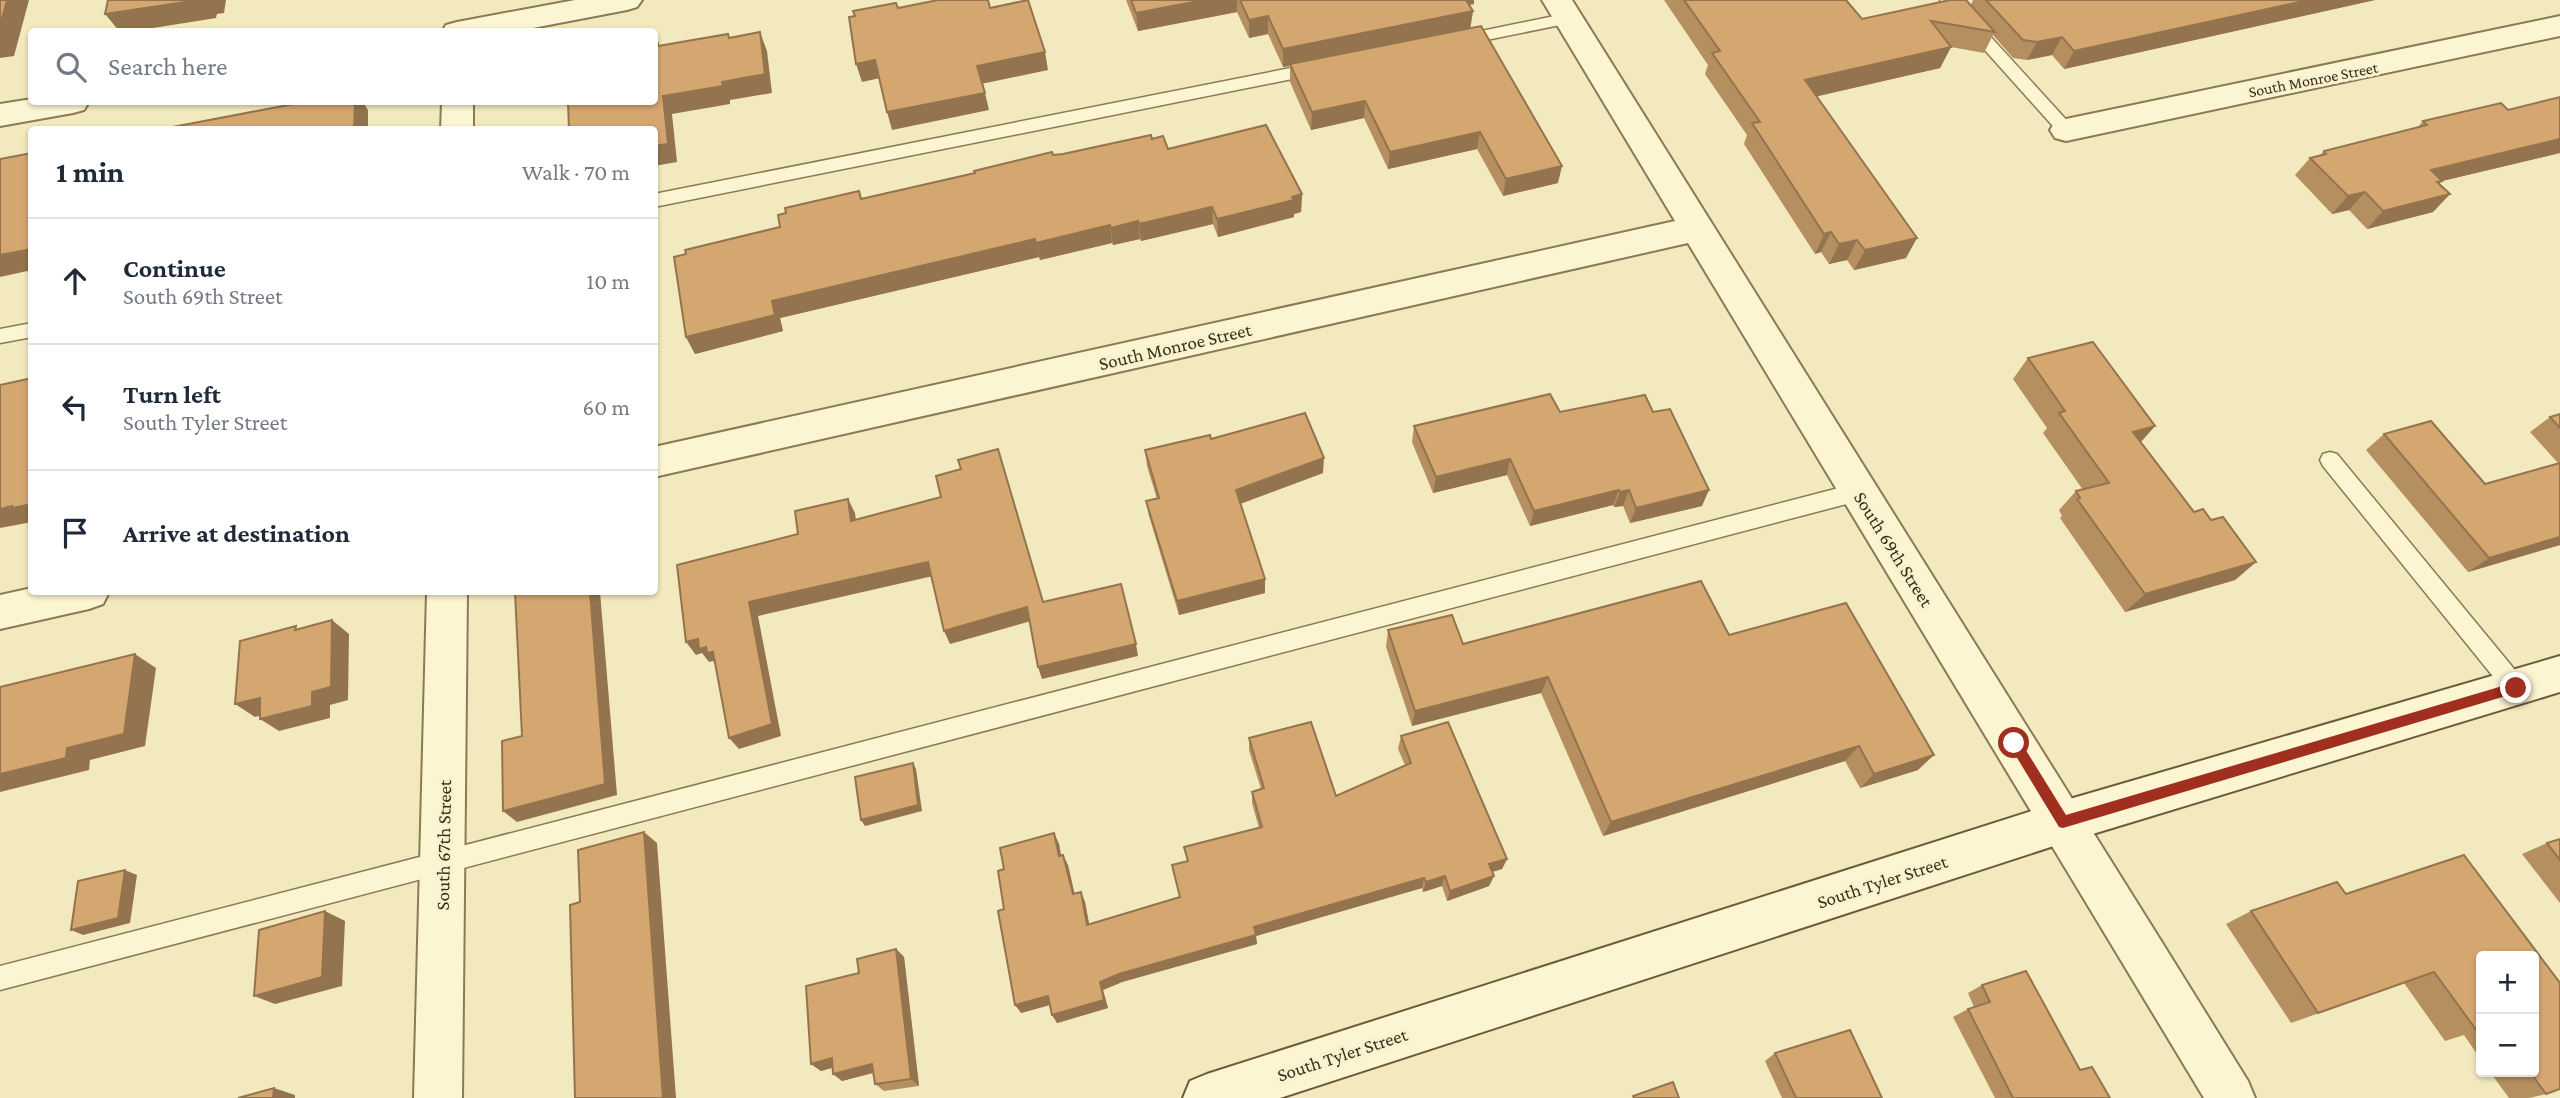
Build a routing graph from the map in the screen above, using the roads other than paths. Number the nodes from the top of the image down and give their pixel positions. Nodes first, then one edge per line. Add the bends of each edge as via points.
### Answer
1 (458, 0) edge
2 (627, 0) edge
3 (1948, 0) edge
4 (1563, 9) edge
5 (2560, 26) edge
6 (458, 28) edge
7 (474, 28) edge
8 (1446, 43) edge
9 (1337, 65) edge
10 (56, 105) edge
11 (458, 105) edge
12 (0, 115) edge
13 (457, 126) edge
14 (2066, 130) joint
15 (658, 200) edge
16 (1695, 229) junction
17 (28, 331) edge
18 (0, 336) edge
19 (2330, 460) dead end
20 (658, 461) edge
21 (1858, 492) junction
22 (76, 595) edge
23 (447, 595) edge
24 (0, 612) edge
25 (2560, 674) edge
26 (2516, 688) junction
27 (2063, 822) junction
28 (442, 863) junction
29 (0, 978) edge
30 (438, 1098) edge
31 (1207, 1098) edge
32 (2231, 1098) edge

1 - 6 street
2 - 7 street
3 - 14 lane
4 - 8 lane
4 - 16 street, South 69th Street
5 - 14 street, South Monroe Street
9 - 15 lane
10 - 12 street
11 - 13 street
16 - 20 street, South Monroe Street
16 - 21 street, South 69th Street
17 - 18 lane
19 - 26 lane
21 - 27 street, South 69th Street
21 - 28 lane
22 - 24 street
23 - 28 street, South 67th Street
25 - 26 street, South Tyler Street
26 - 27 street, South Tyler Street
27 - 31 street, South Tyler Street
27 - 32 street, South 69th Street
28 - 29 lane
28 - 30 street, South 67th Street

